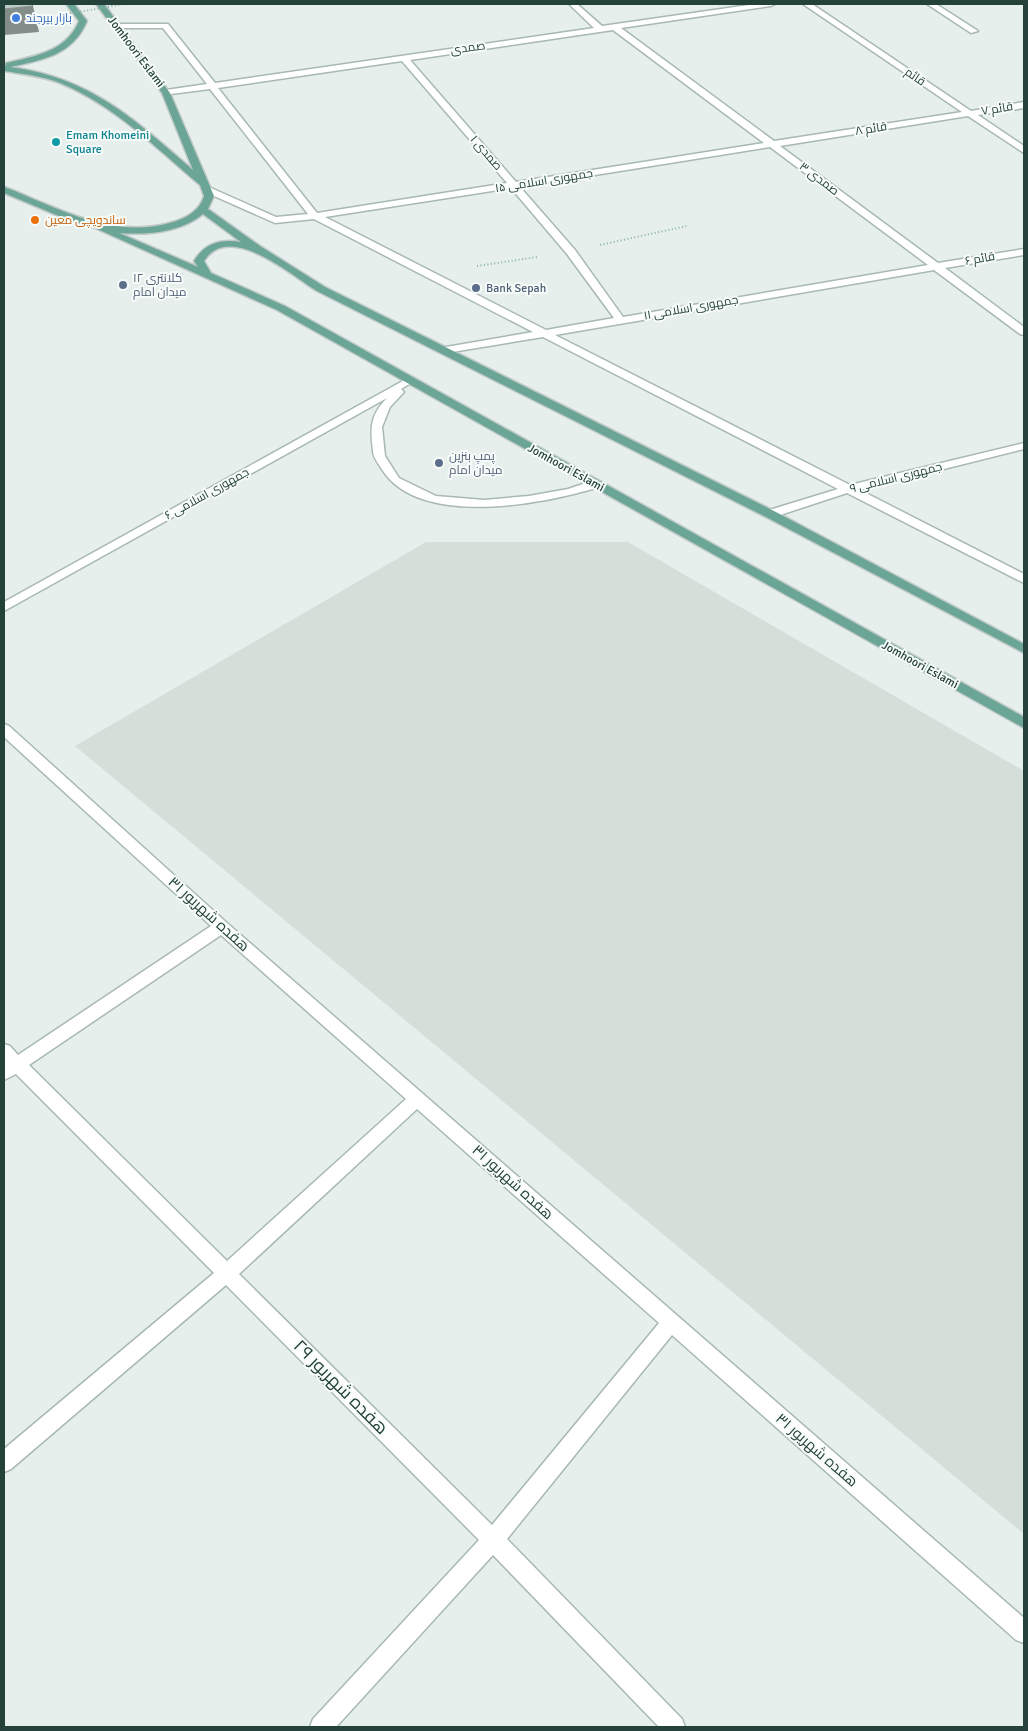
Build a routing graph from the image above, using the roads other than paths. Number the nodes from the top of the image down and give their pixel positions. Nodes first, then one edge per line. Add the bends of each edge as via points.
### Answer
1 (70, 4) edge
2 (100, 4) edge
3 (573, 4) edge
4 (771, 4) edge
5 (807, 4) edge
6 (931, 4) edge
7 (117, 26) junction
8 (614, 27) junction
9 (600, 29) junction
10 (974, 31) dead end
11 (404, 58) junction
12 (4, 67) edge
13 (213, 86) junction
14 (166, 93) junction
15 (1024, 105) edge
16 (970, 114) junction
17 (772, 145) junction
18 (1024, 150) edge
19 (514, 185) junction
20 (206, 187) junction
21 (4, 190) edge
22 (202, 209) junction
23 (315, 216) junction
24 (100, 228) junction
25 (256, 248) junction
26 (1024, 252) edge
27 (936, 267) junction
28 (207, 275) junction
29 (620, 320) junction
30 (1024, 332) edge
31 (546, 333) junction
32 (446, 350) junction
33 (410, 380) junction
34 (1024, 446) edge
35 (595, 484) junction
36 (849, 489) junction
37 (770, 514) junction
38 (1024, 579) edge
39 (4, 608) edge
40 (1024, 649) edge
41 (1024, 722) edge
42 (4, 729) edge
43 (222, 927) junction
44 (8, 1063) edge
45 (418, 1098) junction
46 (227, 1273) junction
47 (671, 1322) junction
48 (4, 1462) edge
49 (493, 1540) junction
50 (1024, 1632) edge
51 (321, 1727) edge
52 (674, 1727) edge

1 - 12 main road, Jomhoori Eslami via 83,21 80,32 65,46 42,58
2 - 7 main road, Jomhoori Eslami
3 - 9 street
4 - 8 street, صمدی
5 - 16 street, قائم
6 - 10 street
7 - 13 street via 165,26
7 - 14 main road, Jomhoori Eslami
8 - 9 street, صمدی
8 - 17 street, صمدی ۳
9 - 11 street, صمدی
11 - 13 street, صمدی
11 - 19 street, صمدی ۱
12 - 20 main road via 42,74 77,86 114,109
13 - 14 street, صمدی
13 - 23 street
14 - 20 main road, Jomhoori Eslami
15 - 16 street, قائم ۷
16 - 17 street, قائم ۸
16 - 18 street, قائم
17 - 19 street, جمهوری اسلامی ۱۵
17 - 27 street, صمدی ۳
19 - 23 street, جمهوری اسلامی ۱۵
19 - 29 street, صمدی ۱ via 571,252
20 - 22 main road via 207,202
20 - 23 street, جمهوری اسلامی ۱۵ via 275,220
21 - 24 main road
22 - 24 main road via 188,220 158,229 125,232
22 - 25 main road
23 - 31 street
24 - 28 main road, Jomhoori Eslami
25 - 28 main road via 216,244 204,252 199,261
25 - 32 main road via 321,289
26 - 27 street, قائم ۶
27 - 29 street, جمهوری اسلامی ۱۱
27 - 30 street, صمدی ۳
28 - 33 main road, Jomhoori Eslami via 281,308
29 - 31 street, جمهوری اسلامی ۱۱
31 - 32 street, جمهوری اسلامی ۱۱
31 - 36 street
32 - 37 main road
33 - 35 main road, Jomhoori Eslami
33 - 35 street via 385,406 376,427 379,456 396,480 433,499 484,504 529,500
33 - 39 street, جمهوری اسلامی ۶
34 - 36 street, جمهوری اسلامی ۹
35 - 41 main road, Jomhoori Eslami
36 - 37 street, جمهوری اسلامی ۹
36 - 38 street
37 - 40 main road
42 - 43 street, هفده شهریور ۳۱
43 - 44 street
43 - 45 street, هفده شهریور ۳۱
44 - 46 street, هفده شهریور ۲۹
45 - 46 street
45 - 47 street, هفده شهریور ۳۱
46 - 48 street
46 - 49 street, هفده شهریور ۲۹
47 - 49 street
47 - 50 street, هفده شهریور ۳۱
49 - 51 street
49 - 52 street, هفده شهریور ۲۹

